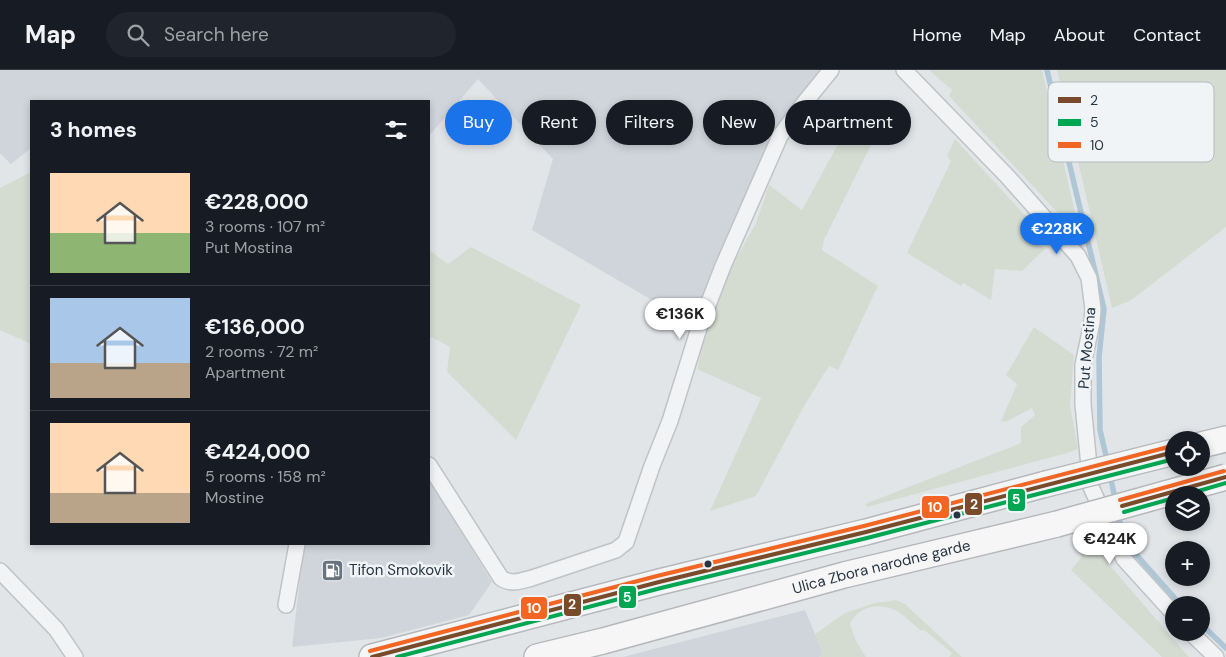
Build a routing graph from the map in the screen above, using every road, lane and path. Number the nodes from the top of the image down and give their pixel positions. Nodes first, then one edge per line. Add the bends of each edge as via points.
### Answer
1 (831, 70) edge
2 (904, 70) edge
3 (1226, 439) edge
4 (1210, 443) edge
5 (1165, 454) edge
6 (430, 467) edge
7 (1226, 477) edge
8 (297, 545) edge
9 (0, 571) edge
10 (1165, 604) edge
11 (286, 605) dead end
12 (1199, 641) edge
13 (75, 657) edge
14 (372, 657) edge
15 (537, 657) edge
16 (1216, 657) edge

1 - 6 street via 780,136 723,266 626,542 616,550 532,578 506,581 501,578
2 - 10 street, Put Mostina via 1007,176 1078,256 1089,278 1093,309 1083,365 1083,404 1091,487 1124,559
3 - 4 highway
5 - 14 highway, bridge
7 - 15 highway, Ulica Zbora narodne garde, bridge via 1057,524 844,575
8 - 11 street
9 - 13 street via 56,629
12 - 16 street

